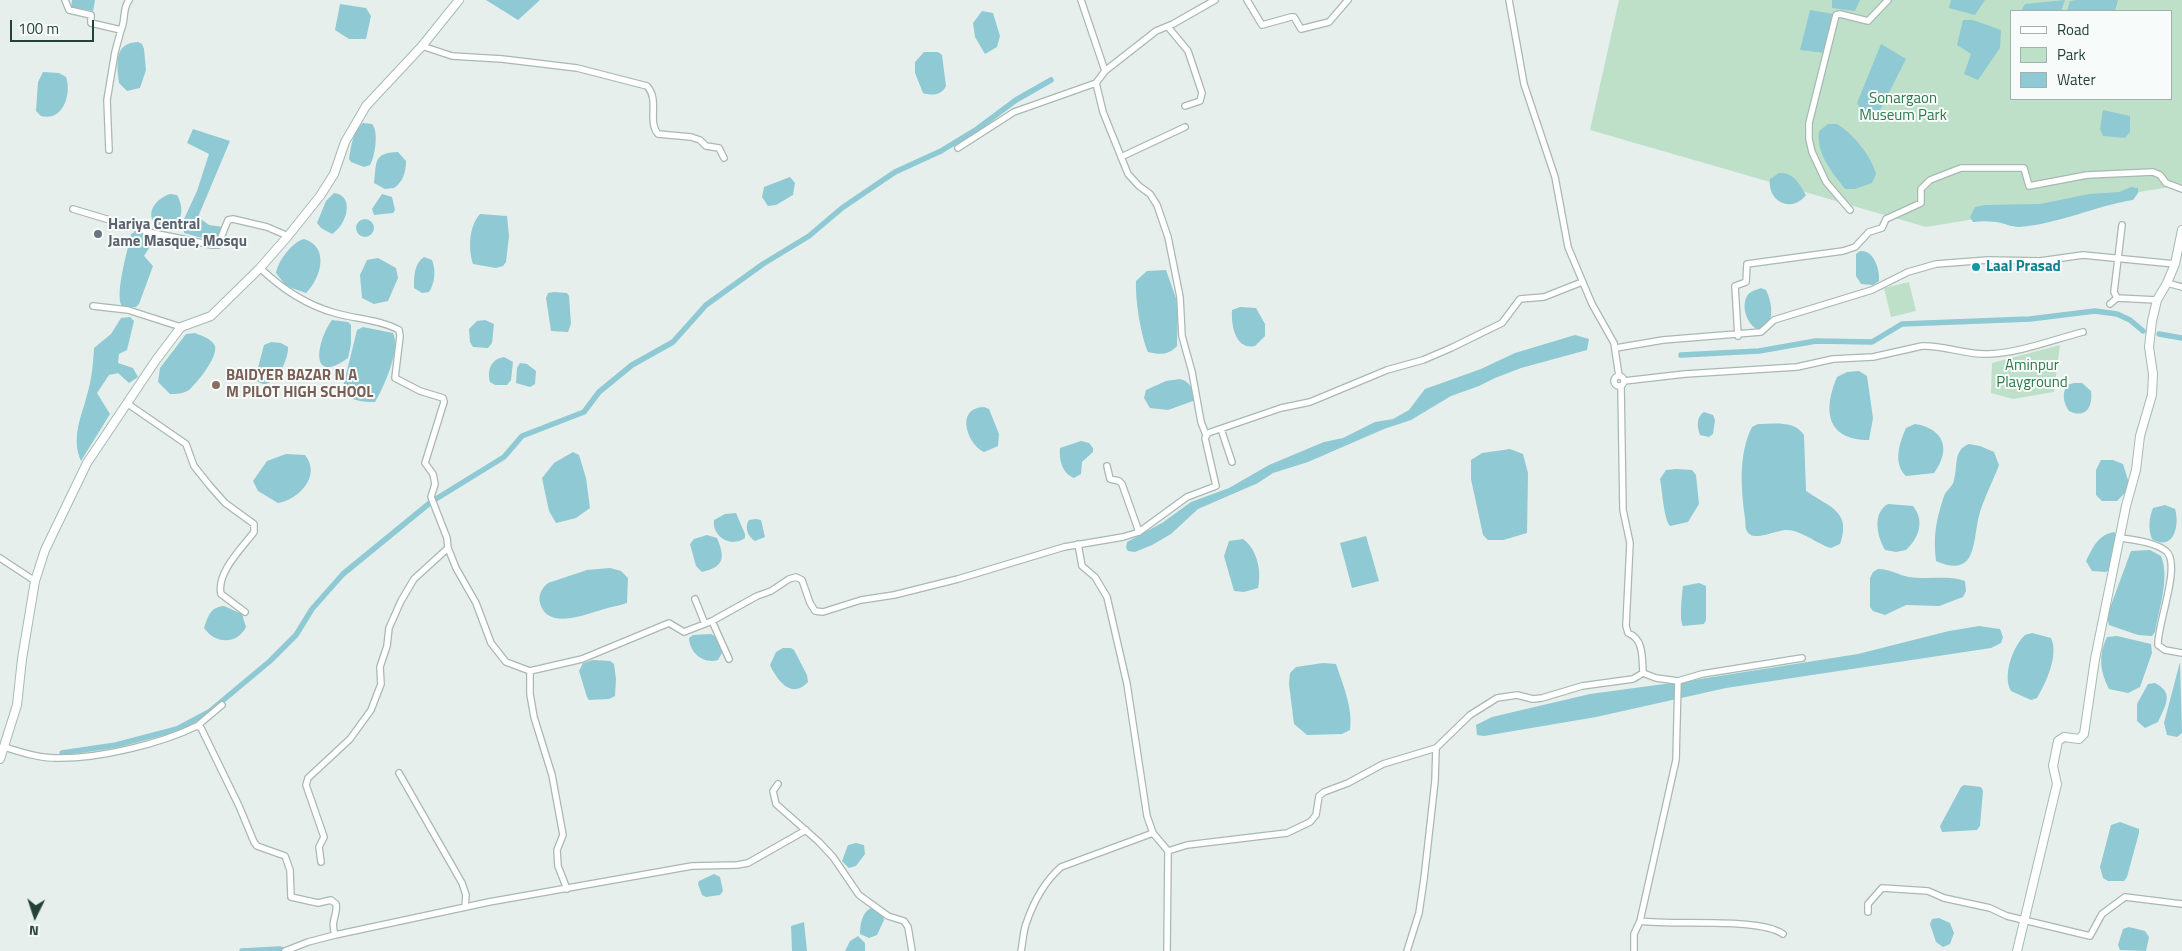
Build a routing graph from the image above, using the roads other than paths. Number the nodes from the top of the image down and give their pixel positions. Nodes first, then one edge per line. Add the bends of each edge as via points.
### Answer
1 (65, 0) edge
2 (129, 0) edge
3 (459, 0) edge
4 (1081, 0) edge
5 (1215, 0) edge
6 (1247, 0) edge
7 (1348, 0) edge
8 (1509, 0) edge
9 (1888, 0) edge
10 (1168, 26) junction
11 (121, 30) junction
12 (422, 46) junction
13 (1105, 72) junction
14 (1096, 83) junction
15 (1185, 106) dead end
16 (1185, 127) dead end
17 (958, 148) dead end
18 (109, 150) dead end
19 (1122, 157) junction
20 (724, 158) dead end
21 (2182, 189) edge
22 (73, 209) dead end
23 (1850, 210) dead end
24 (2122, 225) dead end
25 (2182, 230) edge
26 (288, 236) junction
27 (2118, 259) junction
28 (2175, 264) junction
29 (260, 268) junction
30 (1582, 282) junction
31 (2167, 284) junction
32 (2182, 287) edge
33 (2117, 298) junction
34 (2157, 300) junction
35 (2110, 304) dead end
36 (94, 306) dead end
37 (181, 327) junction
38 (2083, 332) dead end
39 (1738, 336) junction
40 (1616, 348) junction
41 (1622, 383) junction
42 (128, 404) junction
43 (1221, 429) junction
44 (1206, 435) junction
45 (1232, 462) dead end
46 (1107, 466) dead end
47 (1138, 532) junction
48 (2121, 538) junction
49 (1078, 544) junction
50 (448, 548) junction
51 (0, 558) edge
52 (35, 581) junction
53 (695, 599) dead end
54 (245, 612) dead end
55 (712, 621) junction
56 (705, 624) junction
57 (2182, 652) edge
58 (1802, 658) dead end
59 (728, 659) dead end
60 (530, 671) junction
61 (1643, 672) junction
62 (1678, 681) junction
63 (222, 705) dead end
64 (197, 726) junction
65 (4, 747) junction
66 (1436, 748) junction
67 (0, 758) edge
68 (399, 773) dead end
69 (778, 784) dead end
70 (806, 830) junction
71 (1153, 833) junction
72 (1168, 851) junction
73 (321, 862) dead end
74 (567, 889) junction
75 (2182, 904) edge
76 (465, 907) junction
77 (1868, 912) dead end
78 (2025, 920) junction
79 (1640, 921) junction
80 (1783, 934) dead end
81 (335, 935) junction
82 (284, 951) edge
83 (912, 951) edge
84 (1021, 951) edge
85 (1168, 951) edge
86 (1408, 951) edge
87 (1634, 951) edge
88 (2017, 951) edge

1 - 11 street via 69,10 90,16 91,23
2 - 11 street
3 - 12 main road
4 - 13 street
5 - 10 street
6 - 7 street via 1262,26 1294,17 1301,29 1329,22
8 - 30 street via 1524,84 1555,177 1568,247
9 - 23 street via 1868,21 1836,15 1808,123 1812,152 1820,170
10 - 13 street via 1141,41
10 - 15 street via 1188,51 1202,93 1200,101
11 - 18 street via 108,100
12 - 20 street via 452,56 577,68 647,86 653,94 654,128 658,134 700,140 706,146 719,148
12 - 26 main road via 366,106 345,142 334,174
13 - 14 street
14 - 17 street via 1014,112
14 - 19 street via 1103,112
16 - 19 street
19 - 44 street via 1128,174 1157,205 1168,237 1180,297 1182,336
21 - 39 street via 2166,183 2153,172 2087,175 2028,186 2024,168 1961,168 1924,184 1922,203 1886,219 1882,228 1869,232 1855,247 1747,264 1746,282 1735,286
22 - 26 street via 154,233 212,245 218,245 228,220 233,218
24 - 27 street
25 - 28 main road
26 - 29 main road
27 - 28 street
27 - 33 street via 2114,292
27 - 39 street via 2083,255 2040,261 1936,264 1908,272 1872,290 1774,320 1761,332
28 - 31 main road
29 - 37 main road via 211,316
29 - 50 street via 279,286 303,301 334,313 399,330 395,378 443,398 425,467 433,474 435,484 431,497
30 - 40 street
30 - 43 street via 1544,297 1520,299 1502,323 1423,360 1387,370 1318,399
31 - 32 street
31 - 34 main road
33 - 34 street
33 - 35 street
34 - 48 main road via 2148,347 2153,374 2152,395 2140,436
36 - 37 street via 128,310
37 - 42 main road
38 - 41 street via 1990,354 1922,346 1873,357 1684,374
39 - 40 street via 1663,340
40 - 41 street via 1619,376 1614,381
41 - 61 street via 1623,510 1630,543 1626,626 1628,633 1634,635 1639,643
42 - 52 main road via 87,463 45,550
42 - 54 street via 186,444 194,466 210,486 225,503 254,524 254,532 219,587 221,594
43 - 44 street
43 - 45 street
44 - 47 street via 1216,486 1188,497
46 - 47 street via 1110,479 1122,484
47 - 49 street
48 - 57 street via 2165,550 2171,556 2173,568 2158,645 2165,650
48 - 78 main road via 2084,734 2079,739 2064,737 2058,741 2053,766 2056,784
49 - 55 street via 958,579 823,612 815,611 802,580 796,577
49 - 71 street via 1082,566 1095,577 1107,597 1127,684 1147,816
50 - 60 street via 476,603 491,643 506,662
50 - 73 street via 414,579 401,601 389,628 380,666 381,684 370,710 350,739 308,778 306,785 324,837 319,847
51 - 52 street
52 - 65 main road via 17,705
53 - 56 street
55 - 56 street
55 - 59 street
56 - 60 street via 684,632 669,623 582,659
58 - 62 street via 1702,674
60 - 74 street via 534,717 552,775 562,834 557,850 558,866
61 - 62 street via 1656,678
61 - 66 street via 1633,678 1582,686 1533,700 1517,695 1497,698 1470,715
62 - 79 street via 1676,760
63 - 64 street
64 - 65 street via 168,739 75,757 55,758
64 - 81 street via 212,749 254,842 285,856 290,870 291,897 318,903 331,900 336,904 332,926
65 - 67 main road
66 - 72 street via 1383,764 1324,792 1319,796 1316,815 1310,822 1287,833 1187,845
66 - 86 street via 1424,879
68 - 76 street via 462,883
69 - 70 street via 773,791 776,804
70 - 74 street via 742,864 692,866
70 - 83 street via 832,857 859,895 888,916 904,921
71 - 72 street
71 - 84 street via 1061,867 1039,894 1025,925
72 - 85 street
74 - 76 street
75 - 78 street via 2125,897 2102,914 2090,936
76 - 81 street
77 - 78 street via 1868,904 1876,892 1887,887 1928,891
78 - 88 main road
79 - 80 street via 1733,923 1773,929
79 - 87 street via 1634,934
81 - 82 street

